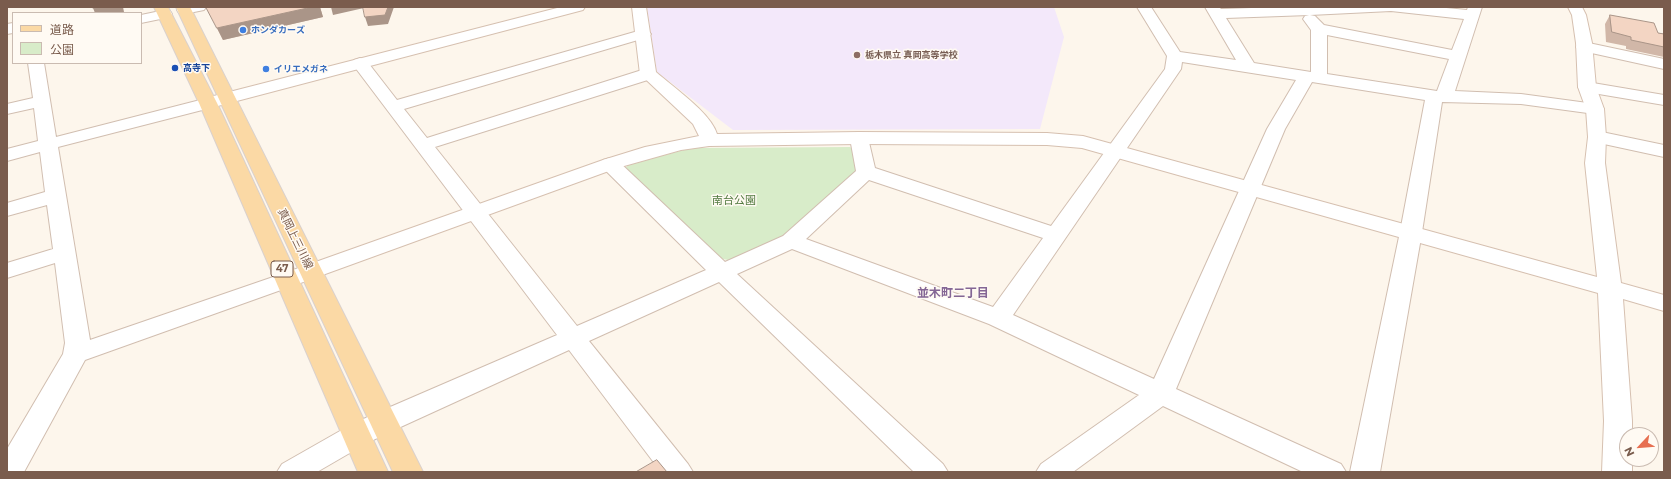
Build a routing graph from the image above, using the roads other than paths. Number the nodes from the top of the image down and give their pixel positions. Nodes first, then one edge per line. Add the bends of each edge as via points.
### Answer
1 (578, 7) edge
2 (639, 7) edge
3 (1144, 7) edge
4 (1575, 7) edge
5 (189, 8) edge
6 (163, 11) edge
7 (1215, 11) edge
8 (1302, 11) junction
9 (1473, 11) edge
10 (142, 19) edge
11 (1319, 29) junction
12 (643, 34) junction
13 (1584, 47) junction
14 (1174, 56) junction
15 (1458, 56) junction
16 (360, 63) junction
17 (36, 64) edge
18 (1664, 64) edge
19 (1248, 67) junction
20 (648, 74) junction
21 (1313, 77) junction
22 (1587, 87) junction
23 (1439, 96) junction
24 (217, 100) junction
25 (1664, 100) edge
26 (42, 101) junction
27 (394, 106) junction
28 (7, 109) edge
29 (1595, 109) junction
30 (1596, 137) junction
31 (859, 138) junction
32 (709, 140) junction
33 (49, 144) junction
34 (423, 145) junction
35 (1116, 151) junction
36 (1664, 152) edge
37 (7, 155) edge
38 (610, 164) junction
39 (866, 172) junction
40 (1250, 188) junction
41 (55, 196) junction
42 (7, 210) edge
43 (476, 214) junction
44 (1411, 232) junction
45 (1057, 235) junction
46 (791, 241) junction
47 (64, 253) junction
48 (7, 271) edge
49 (311, 272) junction
50 (722, 272) junction
51 (287, 280) junction
52 (1610, 287) junction
53 (1664, 302) edge
54 (998, 318) junction
55 (574, 338) junction
56 (76, 354) junction
57 (1161, 393) junction
58 (384, 422) junction
59 (357, 435) junction
60 (9, 472) edge
61 (292, 472) edge
62 (373, 472) edge
63 (408, 472) edge
64 (678, 472) edge
65 (933, 472) edge
66 (1052, 472) edge
67 (1331, 472) edge
68 (1365, 472) edge
69 (1617, 472) edge

1 - 16 street
2 - 12 street
3 - 14 street
4 - 13 street via 1579,15
5 - 24 main road, 真岡上三川線 / 47
6 - 10 street
6 - 24 main road, 真岡上三川線 / 47
7 - 8 street
7 - 19 street
8 - 9 street via 1391,7
8 - 11 street
9 - 15 street
11 - 15 street
11 - 21 street
12 - 20 street
12 - 27 street
13 - 18 street
13 - 22 street
14 - 19 street
14 - 35 street via 1173,69
15 - 23 street
16 - 24 street
16 - 27 street
17 - 26 street
19 - 21 street
20 - 32 street via 700,120
20 - 34 street
21 - 23 street
21 - 40 street via 1276,129
22 - 25 street
22 - 29 street
23 - 29 street via 1521,99
23 - 44 street
24 - 33 street
24 - 49 main road, 真岡上三川線 / 47
24 - 51 main road, 真岡上三川線 / 47
26 - 28 street
26 - 33 street
27 - 34 street
29 - 30 street
30 - 36 street
30 - 52 street via 1595,163
31 - 32 street
31 - 35 street via 1047,139 1083,142
31 - 39 street
32 - 38 street via 652,151
33 - 37 street
33 - 41 street
34 - 43 street
35 - 40 street
35 - 45 street
38 - 43 street
38 - 50 street
39 - 45 street
39 - 46 street
40 - 44 street
40 - 57 street
41 - 42 street
41 - 47 street
43 - 49 street
43 - 55 street
44 - 52 street
44 - 68 street
45 - 54 street
46 - 50 street
46 - 54 street
47 - 48 street
47 - 56 street via 78,343
49 - 51 street
49 - 58 main road, 真岡上三川線 / 47
50 - 55 street
50 - 65 street
51 - 56 street
51 - 59 main road, 真岡上三川線 / 47
52 - 53 street
52 - 69 street via 1618,421
54 - 57 street
55 - 58 street
55 - 64 street
56 - 60 street
57 - 66 street
57 - 67 street
58 - 59 street
58 - 63 main road, 真岡上三川線 / 47
59 - 61 street
59 - 62 main road, 真岡上三川線 / 47

